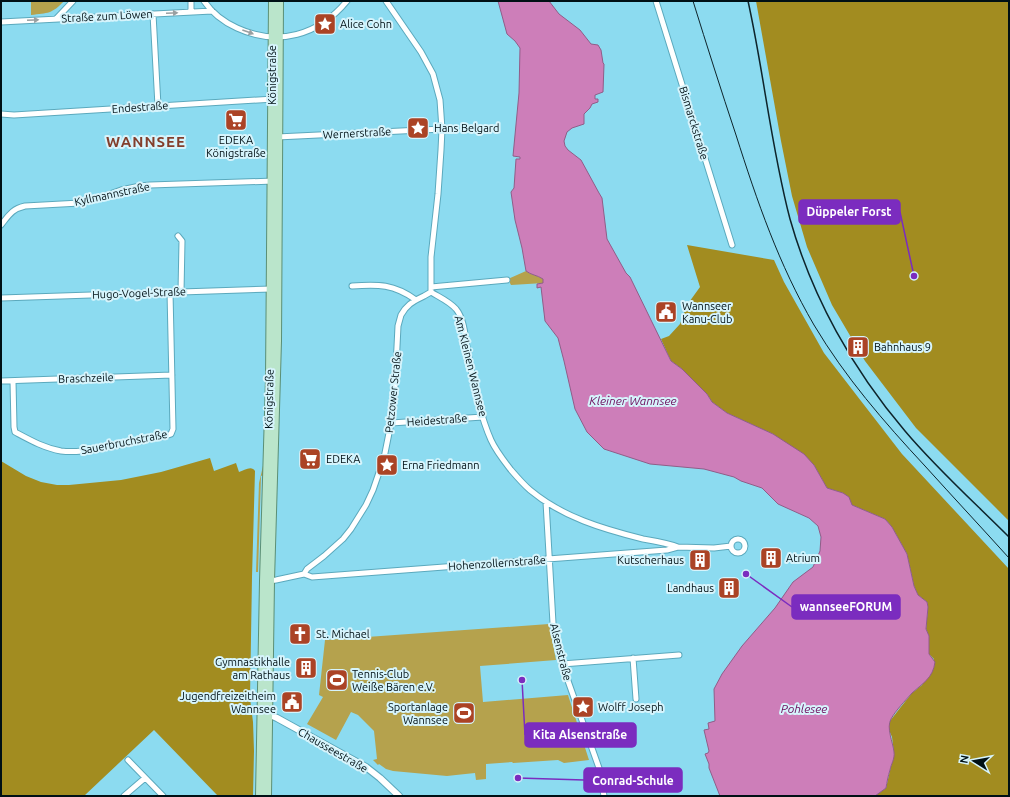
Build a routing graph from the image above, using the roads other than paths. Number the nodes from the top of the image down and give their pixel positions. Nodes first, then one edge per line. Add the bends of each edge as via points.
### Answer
1 (73, 1) edge
2 (191, 1) edge
3 (204, 1) edge
4 (273, 1) edge
5 (279, 1) edge
6 (347, 1) edge
7 (386, 1) edge
8 (656, 1) edge
9 (212, 11) junction
10 (191, 12) junction
11 (153, 14) junction
12 (56, 19) junction
13 (1, 22) edge
14 (276, 37) junction
15 (275, 99) junction
16 (158, 106) junction
17 (1, 114) edge
18 (442, 129) junction
19 (275, 137) junction
20 (275, 181) junction
21 (1, 225) edge
22 (178, 236) dead end
23 (732, 246) dead end
24 (508, 280) dead end
25 (352, 286) dead end
26 (274, 290) junction
27 (431, 290) junction
28 (170, 292) junction
29 (181, 292) junction
30 (1, 296) edge
31 (416, 300) junction
32 (172, 375) junction
33 (1, 381) edge
34 (13, 381) junction
35 (483, 416) junction
36 (391, 423) junction
37 (546, 502) junction
38 (731, 546) dead end
39 (678, 547) junction
40 (549, 560) junction
41 (304, 574) junction
42 (267, 581) junction
43 (679, 655) dead end
44 (633, 658) junction
45 (562, 664) junction
46 (636, 699) dead end
47 (265, 713) junction
48 (128, 760) dead end
49 (145, 778) junction
50 (124, 796) edge
51 (163, 796) edge
52 (260, 796) edge
53 (267, 796) edge
54 (399, 796) edge
55 (604, 796) edge

1 - 12 street
2 - 10 street
3 - 9 street
4 - 14 main road, Königstraße
5 - 14 main road, Königstraße
6 - 14 street via 334,15 318,26 295,35
7 - 18 street via 419,49 432,74 440,100
8 - 23 street, Bismarckstraße
9 - 10 street, Straße zum Löwen
9 -> 14 street via 221,19 246,32
11 -> 10 street, Straße zum Löwen
11 - 12 street, Straße zum Löwen
11 - 16 street
13 -> 12 street, Straße zum Löwen
14 - 15 main road, Königstraße
15 - 16 street, Endestraße
15 - 19 main road, Königstraße
16 - 17 street, Endestraße
18 - 19 street, Wernerstraße
18 - 27 street via 431,257
19 - 20 main road, Königstraße
20 - 21 street, Kyllmannstraße via 140,186 80,203 17,208
20 - 26 main road, Königstraße
22 - 29 street via 182,241
24 - 27 street
25 - 31 street via 380,285 394,288
26 - 29 street, Hugo-Vogel-Straße
26 - 42 main road, Königstraße
27 - 31 street, Petzower Straße
27 - 35 street, Am Kleinen Wannsee via 457,310 462,321 474,386
28 - 29 street, Hugo-Vogel-Straße
28 - 30 street, Hugo-Vogel-Straße
28 - 32 street, Sauerbruchstraße
31 - 36 street, Petzower Straße via 405,309 398,326
32 - 34 street, Braschzeile
32 - 34 street, Sauerbruchstraße via 171,434 73,451 49,448 15,432
33 - 34 street, Braschzeile
35 - 36 street, Heidestraße
35 - 37 street, Am Kleinen Wannsee via 491,440 502,458 529,489
36 - 41 street, Petzower Straße via 379,474 362,512 344,539
37 - 39 street, Am Kleinen Wannsee via 569,515 593,524
37 - 40 street, Alsenstraße
38 - 39 street, Hohenzollernstraße
39 - 40 street, Hohenzollernstraße
40 - 41 street, Hohenzollernstraße via 312,577
40 - 45 street, Alsenstraße via 553,623
41 - 42 street, Hohenzollernstraße
42 - 47 main road, Königstraße
43 - 44 street
44 - 45 street
44 - 46 street
45 - 55 street, Alsenstraße via 599,768
47 - 52 main road, Königstraße
47 - 53 main road, Königstraße
47 - 54 street, Chausseestraße via 366,767
48 - 49 street
49 - 50 street
49 - 51 street

